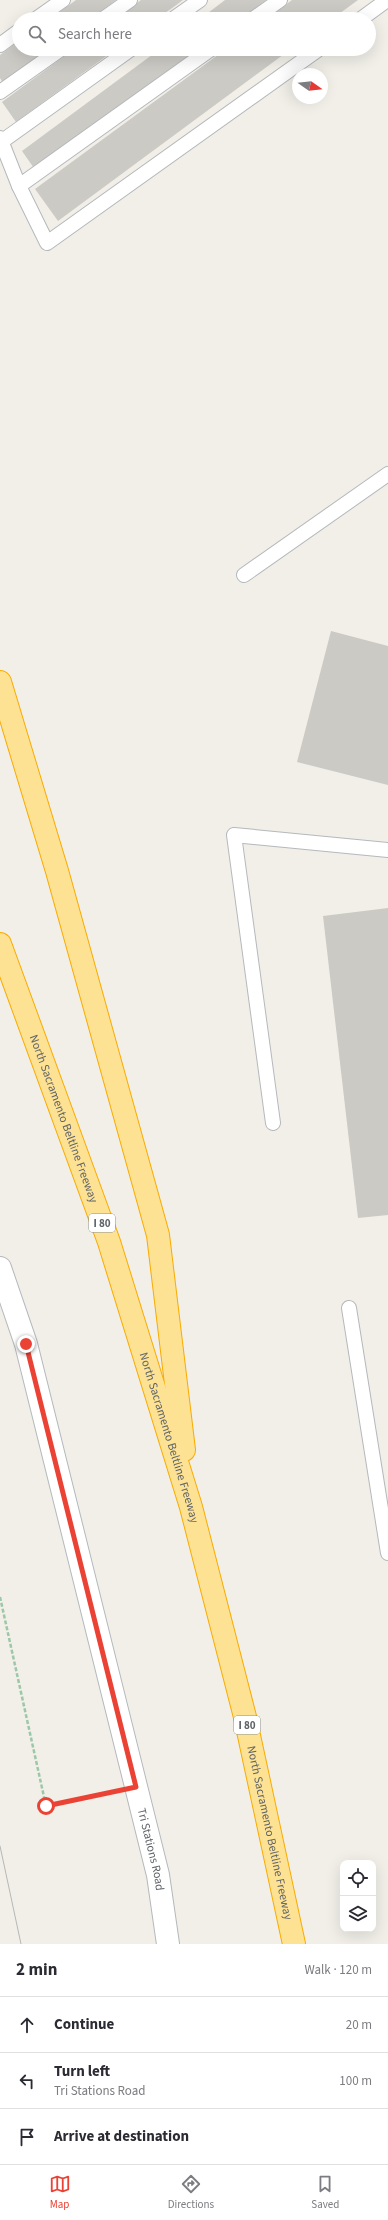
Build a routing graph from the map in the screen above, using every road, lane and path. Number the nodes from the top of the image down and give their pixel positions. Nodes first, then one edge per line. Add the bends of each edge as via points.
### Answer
1 (63, 0) edge
2 (130, 0) edge
3 (200, 0) edge
4 (280, 0) edge
5 (387, 0) edge
6 (46, 12) edge
7 (113, 12) edge
8 (183, 12) edge
9 (263, 12) edge
10 (371, 12) edge
11 (12, 36) edge
12 (0, 45) edge
13 (51, 56) edge
14 (121, 56) edge
15 (201, 56) edge
16 (309, 56) edge
17 (0, 92) edge
18 (1, 140) edge
19 (19, 186) junction
20 (388, 474) edge
21 (244, 575) dead end
22 (0, 682) edge
23 (388, 850) edge
24 (0, 944) edge
25 (273, 1123) dead end
26 (0, 1268) edge
27 (349, 1308) dead end
28 (191, 1507) junction
29 (388, 1553) edge
30 (0, 1597) edge
31 (136, 1787) junction
32 (168, 1944) edge
33 (294, 1944) edge

1 - 6 lane
2 - 7 lane
3 - 8 lane
4 - 9 lane
5 - 10 lane
11 - 12 lane
13 - 17 lane
14 - 18 lane
15 - 19 lane
16 - 19 lane via 47,243
18 - 19 lane
20 - 21 lane
22 - 28 highway via 57,871 158,1235
23 - 25 lane via 234,835
24 - 28 highway, North Sacramento Beltline Freeway / I 80 via 109,1242
26 - 31 street, Tri Stations Road via 25,1339
27 - 29 lane
28 - 33 highway, North Sacramento Beltline Freeway / I 80 via 245,1718
30 - 31 path via 46,1806
31 - 32 street, Tri Stations Road via 158,1875

